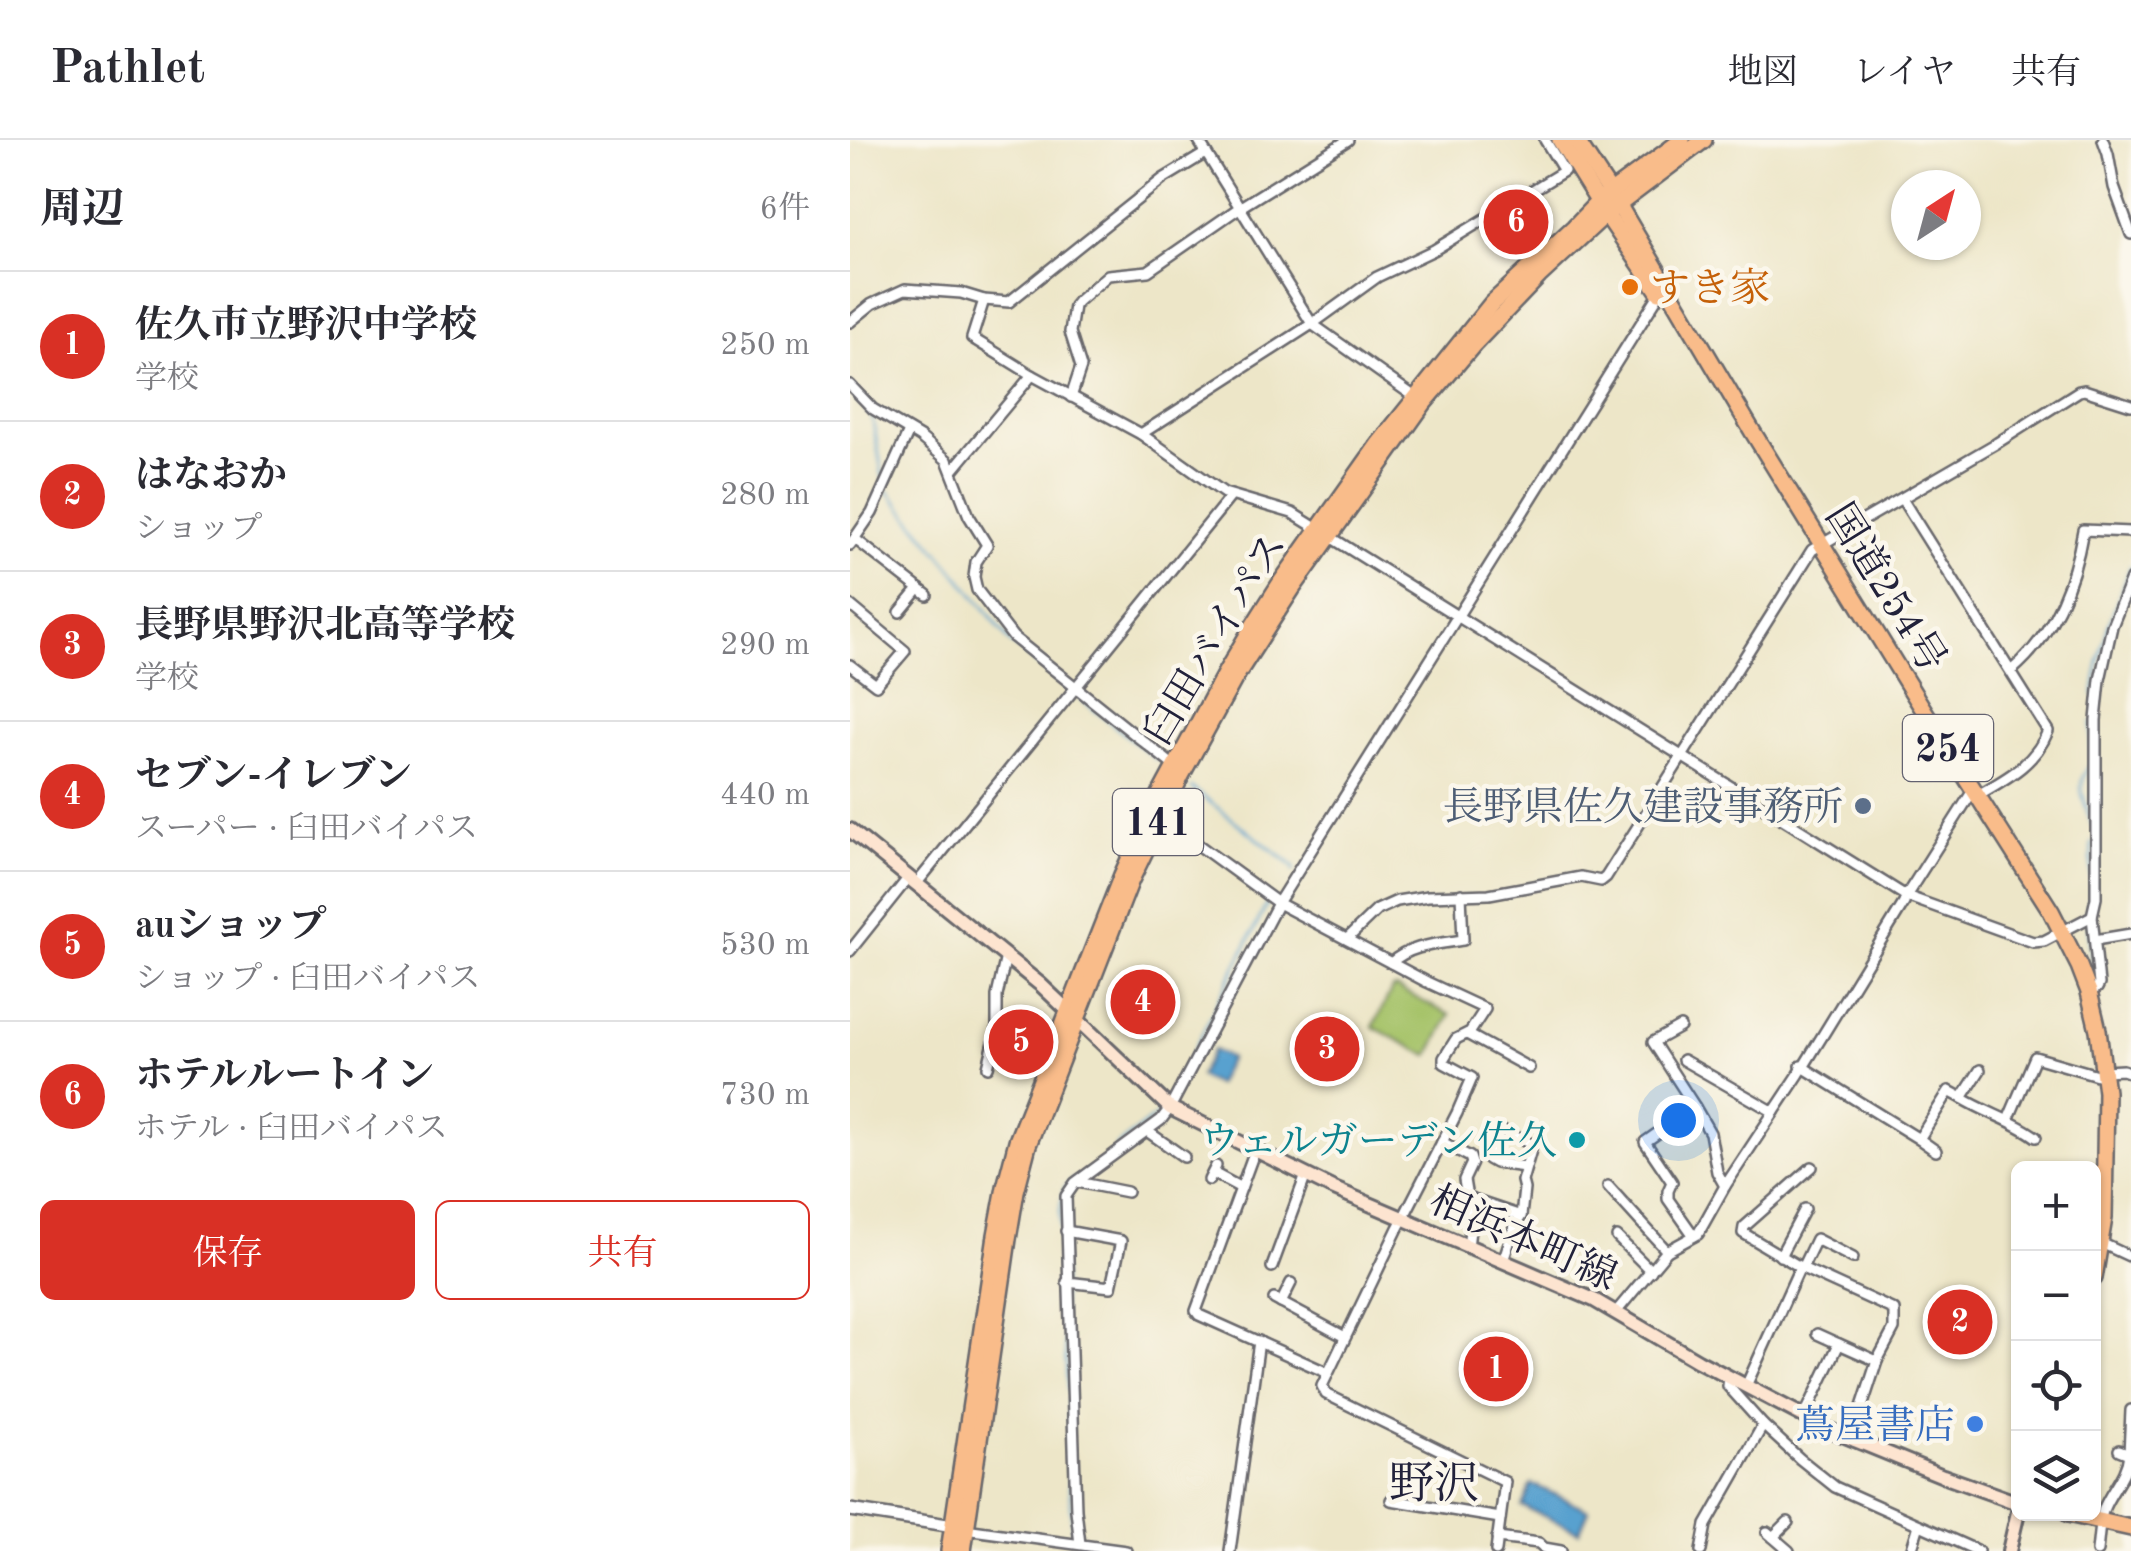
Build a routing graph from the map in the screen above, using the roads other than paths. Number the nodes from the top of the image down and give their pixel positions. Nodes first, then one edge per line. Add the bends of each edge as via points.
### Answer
1 (1198, 140) edge
2 (1348, 140) edge
3 (1545, 140) edge
4 (1560, 140) edge
5 (1576, 140) edge
6 (1682, 140) edge
7 (1704, 140) edge
8 (2103, 140) edge
9 (1206, 153) junction
10 (1608, 203) junction
11 (1239, 208) junction
12 (2131, 234) edge
13 (1660, 293) junction
14 (984, 300) junction
15 (850, 322) edge
16 (1312, 324) junction
17 (1032, 375) junction
18 (850, 384) edge
19 (1071, 397) junction
20 (1415, 397) junction
21 (2131, 405) edge
22 (909, 430) junction
23 (1141, 434) junction
24 (1754, 434) junction
25 (952, 471) junction
26 (1231, 496) junction
27 (1902, 499) junction
28 (2131, 532) edge
29 (1323, 533) junction
30 (852, 542) edge
31 (1823, 544) junction
32 (2131, 579) edge
33 (850, 605) edge
34 (900, 612) dead end
35 (1457, 616) junction
36 (850, 665) edge
37 (2011, 671) junction
38 (1075, 687) junction
39 (1682, 756) junction
40 (1174, 766) junction
41 (1976, 792) junction
42 (1160, 818) junction
43 (850, 830) edge
44 (913, 880) junction
45 (1461, 894) junction
46 (1906, 896) junction
47 (1278, 903) junction
48 (2092, 916) junction
49 (2064, 932) junction
50 (2131, 934) edge
51 (1347, 939) junction
52 (2095, 940) junction
53 (850, 951) edge
54 (1006, 956) junction
55 (1391, 963) junction
56 (2089, 992) junction
57 (1073, 1013) junction
58 (1680, 1027) dead end
59 (1466, 1034) junction
60 (1683, 1060) dead end
61 (1801, 1066) junction
62 (988, 1067) dead end
63 (1529, 1068) dead end
64 (1980, 1070) dead end
65 (2131, 1073) edge
66 (2104, 1074) junction
67 (1962, 1098) junction
68 (1695, 1107) junction
69 (1170, 1108) junction
70 (1774, 1112) junction
71 (2008, 1120) junction
72 (1147, 1131) junction
73 (2036, 1138) dead end
74 (1919, 1140) junction
75 (1442, 1142) junction
76 (1255, 1150) junction
77 (1936, 1151) dead end
78 (1184, 1157) dead end
79 (1525, 1167) junction
80 (1812, 1167) dead end
81 (1213, 1173) dead end
82 (1306, 1175) junction
83 (1077, 1182) junction
84 (1608, 1186) dead end
85 (1724, 1186) junction
86 (1241, 1188) junction
87 (1127, 1192) dead end
88 (1467, 1198) junction
89 (2101, 1208) edge
90 (1804, 1209) dead end
91 (1521, 1216) junction
92 (1402, 1220) junction
93 (1066, 1232) junction
94 (2101, 1233) edge
95 (1694, 1236) junction
96 (1617, 1237) dead end
97 (1468, 1247) junction
98 (1667, 1251) junction
99 (1780, 1256) junction
100 (2131, 1257) edge
101 (1853, 1258) dead end
102 (1503, 1261) junction
103 (1272, 1267) dead end
104 (1801, 1268) junction
105 (1650, 1272) junction
106 (1067, 1282) junction
107 (1291, 1282) dead end
108 (1616, 1312) junction
109 (1817, 1334) dead end
110 (1345, 1338) junction
111 (1258, 1341) junction
112 (1839, 1344) junction
113 (1877, 1361) junction
114 (1328, 1373) junction
115 (1728, 1378) junction
116 (1746, 1386) junction
117 (2131, 1410) edge
118 (1804, 1417) junction
119 (1764, 1425) junction
120 (1854, 1441) junction
121 (2124, 1452) edge
122 (1391, 1500) dead end
123 (2011, 1500) edge
124 (850, 1510) edge
125 (1500, 1518) junction
126 (2016, 1521) edge
127 (2097, 1521) edge
128 (1788, 1522) dead end
129 (2101, 1522) junction
130 (1920, 1525) junction
131 (960, 1528) junction
132 (2131, 1528) edge
133 (1498, 1538) junction
134 (1952, 1538) junction
135 (1080, 1544) junction
136 (950, 1551) edge
137 (963, 1551) edge
138 (1126, 1551) edge
139 (1230, 1551) edge
140 (1496, 1551) edge
141 (1561, 1551) edge
142 (1700, 1551) edge
143 (1789, 1551) edge
144 (1911, 1551) edge
145 (1948, 1551) edge
146 (1978, 1551) edge
147 (2009, 1551) edge
148 (2097, 1551) edge

1 - 9 street
2 - 11 street
3 - 16 street via 1564,171 1434,250 1377,276
4 - 10 highway
5 - 10 highway
6 - 10 highway, 141
7 - 10 highway, 141
8 - 12 street
9 - 11 street
9 - 14 street via 1163,179 1013,300
10 - 13 highway, 国道254号 / 254
10 - 20 highway, 臼田バイパス / 141 via 1492,304
10 - 24 highway, 国道254号 / 254
10 - 29 highway, 臼田バイパス / 141 via 1474,344
11 - 16 street
11 - 19 street via 1148,271 1108,275 1078,301 1070,332 1081,367
13 - 24 highway, 国道254号 / 254
13 - 35 street
14 - 15 street via 906,290
14 - 17 street via 972,338
16 - 20 street
16 - 23 street
17 - 19 street
17 - 25 street
18 - 22 street via 873,409
19 - 23 street
20 - 29 highway, 臼田バイパス / 141
21 - 27 street via 2079,391
22 - 25 street
22 - 30 street
23 - 26 street
24 - 31 highway, 国道254号 / 254
25 - 38 street via 987,545 976,562 977,590 1013,637
26 - 29 street via 1292,513
26 - 38 street
27 - 31 street
27 - 37 street
28 - 37 street via 2083,530 2062,606
29 - 35 street
29 - 40 highway, 臼田バイパス / 141 via 1281,582
29 - 42 highway, 臼田バイパス / 141
30 - 34 street via 923,592
31 - 39 street via 1812,550
31 - 41 highway, 国道254号 / 254
32 - 48 street via 2100,680
33 - 36 street via 905,651 876,686
35 - 39 street
35 - 47 street
37 - 41 street via 2048,731 2028,763
38 - 40 street
38 - 44 street
39 - 45 street via 1606,878
39 - 46 street
40 - 57 highway, 臼田バイパス / 141 via 1122,875
41 - 46 street
41 - 49 highway, 国道254号 / 254
42 - 47 street
42 - 57 highway, 臼田バイパス / 141
43 - 44 main road, 相浜本町線
44 - 53 street
44 - 54 main road, 相浜本町線
45 - 51 street via 1397,900 1376,910
45 - 55 street via 1463,940 1414,949
46 - 49 street via 2033,942
46 - 61 street
47 - 51 street
47 - 69 street
48 - 49 street
48 - 52 street
49 - 56 highway, 国道254号 / 254
50 - 52 street
51 - 55 street
52 - 56 street via 2099,984
54 - 57 main road, 相浜本町線
54 - 62 street
55 - 59 street via 1485,1009
56 - 66 highway, 国道254号 / 254
57 - 69 main road, 相浜本町線
57 - 131 highway, 臼田バイパス / 141 via 1016,1191
58 - 68 street via 1653,1042
59 - 63 street
59 - 75 street via 1444,1058 1472,1078
60 - 70 street
61 - 70 street
61 - 74 street
64 - 67 street
65 - 66 street
66 - 71 street via 2035,1057
66 - 89 highway, 国道254号 / 254
67 - 71 street
67 - 74 street via 1949,1092
68 - 85 street via 1710,1133
68 - 95 street via 1644,1142 1672,1182 1668,1199
69 - 72 street
69 - 76 main road, 相浜本町線
70 - 85 street
71 - 73 street
72 - 78 street
72 - 83 street
74 - 77 street
75 - 88 street via 1470,1157
75 - 92 street
76 - 82 main road, 相浜本町線
76 - 86 street
79 - 79 street via 1528,1143 1500,1130 1488,1159
79 - 91 street
80 - 99 street via 1744,1228
81 - 86 street
82 - 92 main road, 相浜本町線
82 - 103 street
83 - 87 street
83 - 93 street via 1066,1196
84 - 98 street
85 - 95 street
86 - 111 street via 1196,1310
88 - 91 street
88 - 97 street
90 - 99 street
91 - 102 street
92 - 97 main road, 相浜本町線
92 - 110 street
93 - 106 street
93 - 106 street via 1120,1241 1111,1287
94 - 100 street
95 - 98 street
96 - 105 street
97 - 102 main road, 相浜本町線
98 - 105 street
99 - 104 street
101 - 104 street via 1816,1239
102 - 108 main road, 相浜本町線
104 - 113 street via 1894,1310 1894,1329
104 - 116 street
105 - 108 street
106 - 135 street
107 - 110 street via 1278,1301
108 - 115 main road, 相浜本町線
109 - 112 street
110 - 114 street
111 - 114 street
111 - 139 street
112 - 113 street
112 - 118 street
113 - 120 street
114 - 125 street via 1326,1394 1506,1482
115 - 116 main road, 相浜本町線
115 - 119 street via 1733,1393
116 - 118 main road, 相浜本町線
117 - 121 street
118 - 120 main road, 相浜本町線
119 - 130 street via 1835,1487
119 - 142 street via 1706,1524
120 - 123 main road, 相浜本町線
121 - 129 street via 2128,1467
122 - 125 street
124 - 131 street
125 - 133 street
126 - 147 main road
127 - 129 highway
128 - 143 street via 1770,1535
129 - 132 highway
129 - 148 street
130 - 134 street
130 - 144 street
131 - 135 street
131 - 136 highway, 臼田バイパス / 141
131 - 137 highway, 臼田バイパス / 141
133 - 140 street
133 - 141 street
134 - 145 street
134 - 146 street
135 - 138 street

